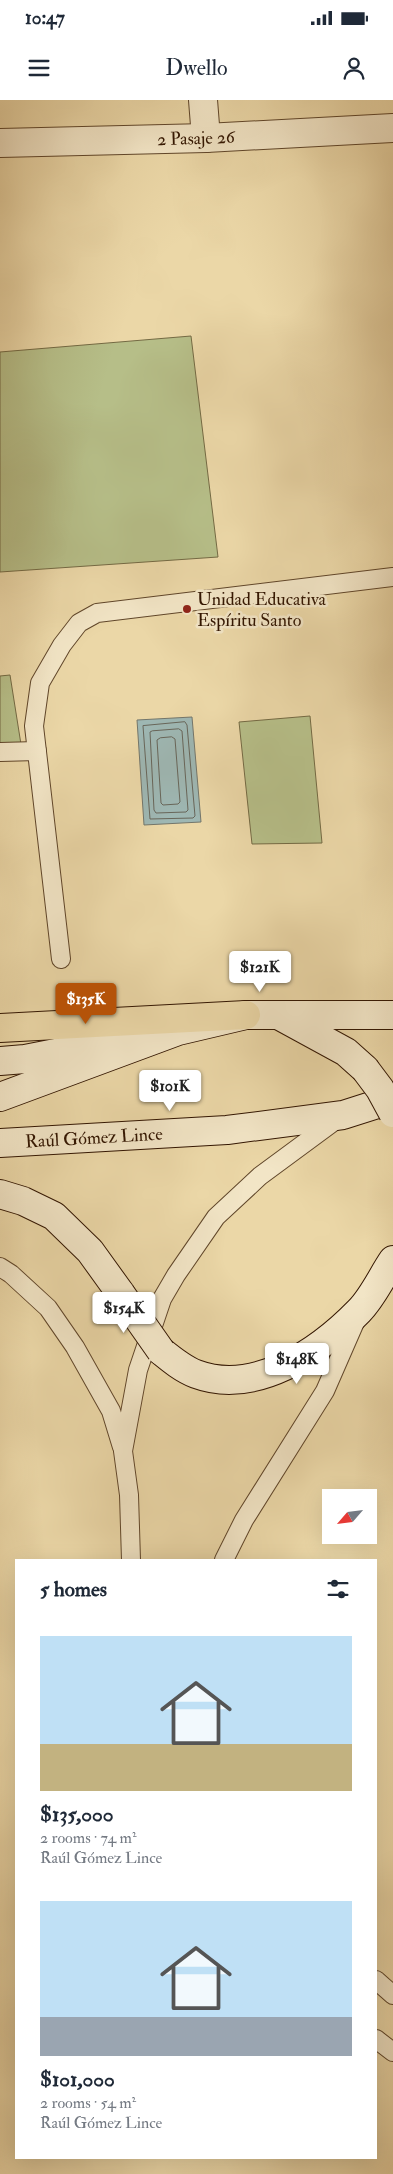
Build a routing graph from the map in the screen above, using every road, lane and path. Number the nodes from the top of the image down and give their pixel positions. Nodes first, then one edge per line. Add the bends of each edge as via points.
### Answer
1 (203, 100) edge
2 (393, 128) edge
3 (206, 138) junction
4 (0, 143) edge
5 (393, 577) edge
6 (38, 751) junction
7 (0, 752) edge
8 (61, 959) dead end
9 (246, 1014) junction
10 (275, 1014) junction
11 (393, 1015) edge
12 (0, 1028) edge
13 (178, 1032) junction
14 (0, 1061) edge
15 (0, 1097) edge
16 (393, 1099) edge
17 (393, 1113) edge
18 (343, 1115) junction
19 (0, 1143) edge
20 (0, 1194) edge
21 (393, 1260) edge
22 (0, 1267) edge
23 (360, 1310) junction
24 (123, 1451) junction
25 (131, 1559) edge
26 (224, 1559) edge
27 (377, 1981) edge
28 (393, 1995) edge
29 (377, 2040) edge
30 (393, 2052) edge

1 - 3 main road
2 - 3 main road, 2 Pasaje 26
3 - 4 main road, 2 Pasaje 26
5 - 6 lane via 97,613 79,623 40,683 34,726
6 - 7 lane
6 - 8 lane
9 - 10 main road
9 - 12 main road
9 - 13 main road
10 - 11 main road
10 - 17 main road, bridge via 346,1052 365,1069
13 - 14 main road
13 - 15 main road
16 - 18 main road, Raúl Gómez Lince
18 - 19 main road, Raúl Gómez Lince via 227,1130
18 - 24 lane via 234,1198 216,1217 176,1275 159,1307 138,1370
20 - 23 main road, bridge via 24,1201 54,1216 90,1251 161,1351 179,1366 196,1374 221,1380 260,1376 279,1370 328,1338
21 - 23 main road
22 - 24 lane via 48,1308 75,1347 111,1410
23 - 26 lane via 325,1391 244,1520
24 - 25 lane via 129,1495
27 - 28 lane
29 - 30 lane

